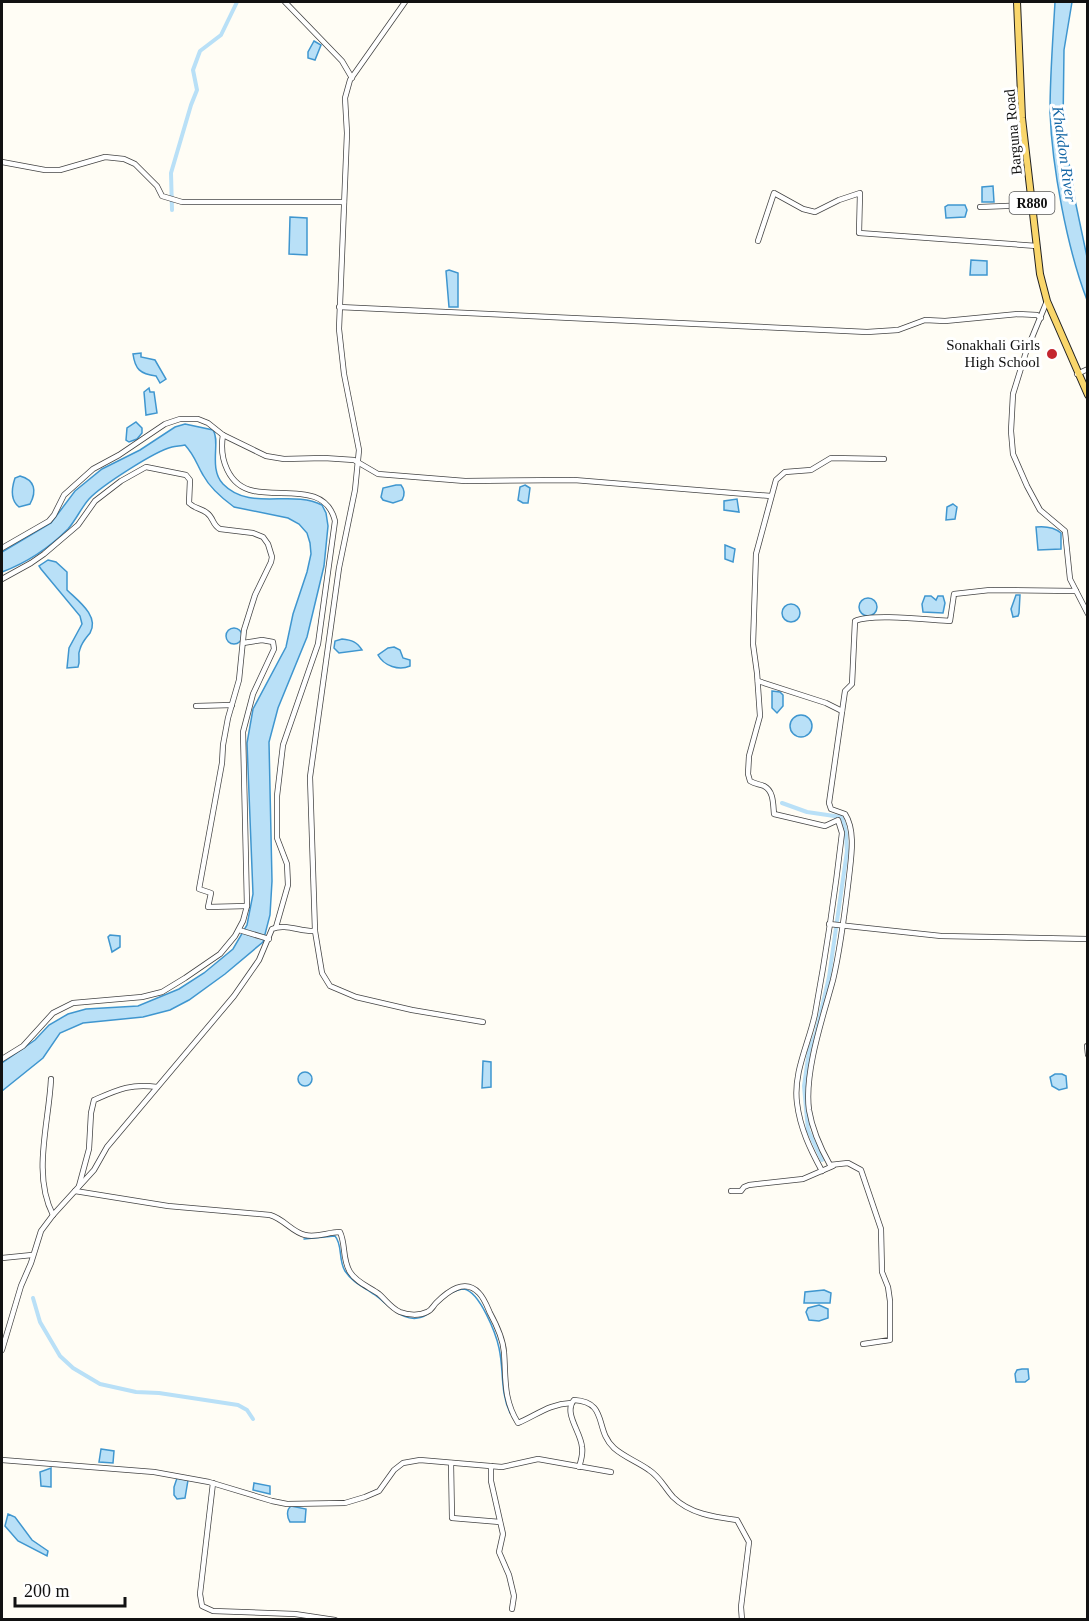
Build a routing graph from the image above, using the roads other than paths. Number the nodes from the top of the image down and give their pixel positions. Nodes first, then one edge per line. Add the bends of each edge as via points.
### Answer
1 (285, 2) edge
2 (405, 2) edge
3 (1017, 2) edge
4 (352, 78) junction
5 (2, 162) edge
6 (344, 202) junction
7 (1032, 205) junction
8 (980, 207) dead end
9 (758, 241) dead end
10 (1037, 246) junction
11 (1047, 302) junction
12 (339, 307) junction
13 (1041, 318) junction
14 (1088, 369) edge
15 (1077, 374) junction
16 (1088, 395) edge
17 (223, 435) junction
18 (884, 459) dead end
19 (358, 462) junction
20 (771, 496) junction
21 (2, 548) edge
22 (2, 579) edge
23 (1076, 591) junction
24 (1088, 614) edge
25 (243, 643) junction
26 (758, 681) junction
27 (232, 705) junction
28 (196, 706) dead end
29 (842, 711) junction
30 (247, 906) junction
31 (829, 924) junction
32 (842, 925) junction
33 (276, 927) junction
34 (239, 930) junction
35 (315, 931) junction
36 (268, 939) junction
37 (1088, 939) edge
38 (483, 1023) dead end
39 (1087, 1046) edge
40 (1088, 1054) edge
41 (2, 1059) edge
42 (51, 1079) dead end
43 (157, 1087) junction
44 (833, 1166) junction
45 (822, 1171) junction
46 (77, 1190) junction
47 (731, 1191) dead end
48 (53, 1215) junction
49 (32, 1255) junction
50 (2, 1258) edge
51 (863, 1344) dead end
52 (2, 1350) edge
53 (571, 1403) junction
54 (2, 1460) edge
55 (451, 1463) junction
56 (491, 1466) junction
57 (579, 1467) junction
58 (611, 1472) dead end
59 (213, 1483) junction
60 (500, 1522) junction
61 (512, 1610) dead end
62 (335, 1620) edge
63 (742, 1620) edge

1 - 4 street via 342,61
2 - 4 street
3 - 7 main road, Barguna Road / R880 via 1022,118
4 - 6 street via 345,98
5 - 6 street via 52,170 105,157 124,159 135,164 162,196 182,202
6 - 12 street
7 - 8 street
7 - 10 main road, Barguna Road / R880
9 - 10 street via 774,193 815,212 860,193 859,233
10 - 11 main road, Barguna Road / R880
11 - 13 street
11 - 15 main road, Barguna Road / R880
12 - 13 street via 867,332 898,330 925,320 1018,315
12 - 19 street via 344,374 357,434
13 - 23 street via 1013,394 1013,454 1040,510 1065,531 1070,579
14 - 15 street
15 - 16 main road, Barguna Road / R880
17 - 19 street via 266,456
17 - 21 street via 198,419 165,424 93,469 70,489 49,521
17 - 33 street via 224,463 237,482 254,491 314,497 326,502 335,521 318,644 283,745 277,838 287,864 288,885
18 - 20 street via 831,458 811,470 784,472 776,480
19 - 20 street via 378,474 421,478 574,480
19 - 35 street via 310,777
20 - 26 street via 756,554 753,644
22 - 25 street via 44,554 78,525 95,501 121,481 146,467 186,475 190,480 189,503 211,516 215,527 253,532 268,544 271,562 247,616
23 - 24 street
23 - 29 street via 990,590 954,594 950,621 855,621 852,684 845,691
25 - 27 street
25 - 30 street via 268,640 273,642 274,649 253,694 243,732
26 - 29 street via 826,702
26 - 31 street via 760,716 750,756 750,781 770,791 774,814 825,826 835,820 840,823 842,833
27 - 28 street
27 - 30 street via 199,889 211,893 208,907
29 - 32 street via 829,803 849,823 851,857
30 - 34 street
31 - 32 street
31 - 45 street via 815,1011 800,1067 797,1101 805,1141
32 - 37 street via 941,936
32 - 44 street via 809,1095 813,1123
33 - 35 street
33 - 36 street
34 - 36 street
34 - 41 street via 220,954 162,992 73,1003 53,1013 23,1046
35 - 38 street via 322,973 330,986 356,997
36 - 43 street via 259,960 234,996
39 - 40 street
42 - 48 street via 43,1165 46,1202
43 - 46 street
43 - 46 street via 136,1085 94,1100 88,1149
44 - 45 street
44 - 51 street via 848,1163 861,1170 881,1230 882,1272 890,1300 890,1341
45 - 47 street via 803,1179
46 - 48 street
46 - 53 street via 168,1206 270,1215 303,1235 340,1232 345,1262 352,1275 394,1309 409,1314 426,1313 445,1294 463,1286 471,1287 483,1298 501,1340 507,1400 518,1423 543,1409
48 - 49 street via 40,1231
49 - 50 street
49 - 52 street
53 - 57 street via 569,1412 583,1449
53 - 63 street via 584,1400 592,1404 613,1448 661,1479 688,1508 708,1516 737,1520 749,1542
54 - 59 street via 154,1472
55 - 56 street
55 - 59 street via 403,1463 379,1491 345,1503 287,1504
55 - 60 street via 452,1518
56 - 57 street via 538,1459
56 - 60 street
57 - 58 street
59 - 62 street via 200,1594 202,1606 213,1611 295,1614
60 - 61 street via 503,1534 499,1552 514,1596

